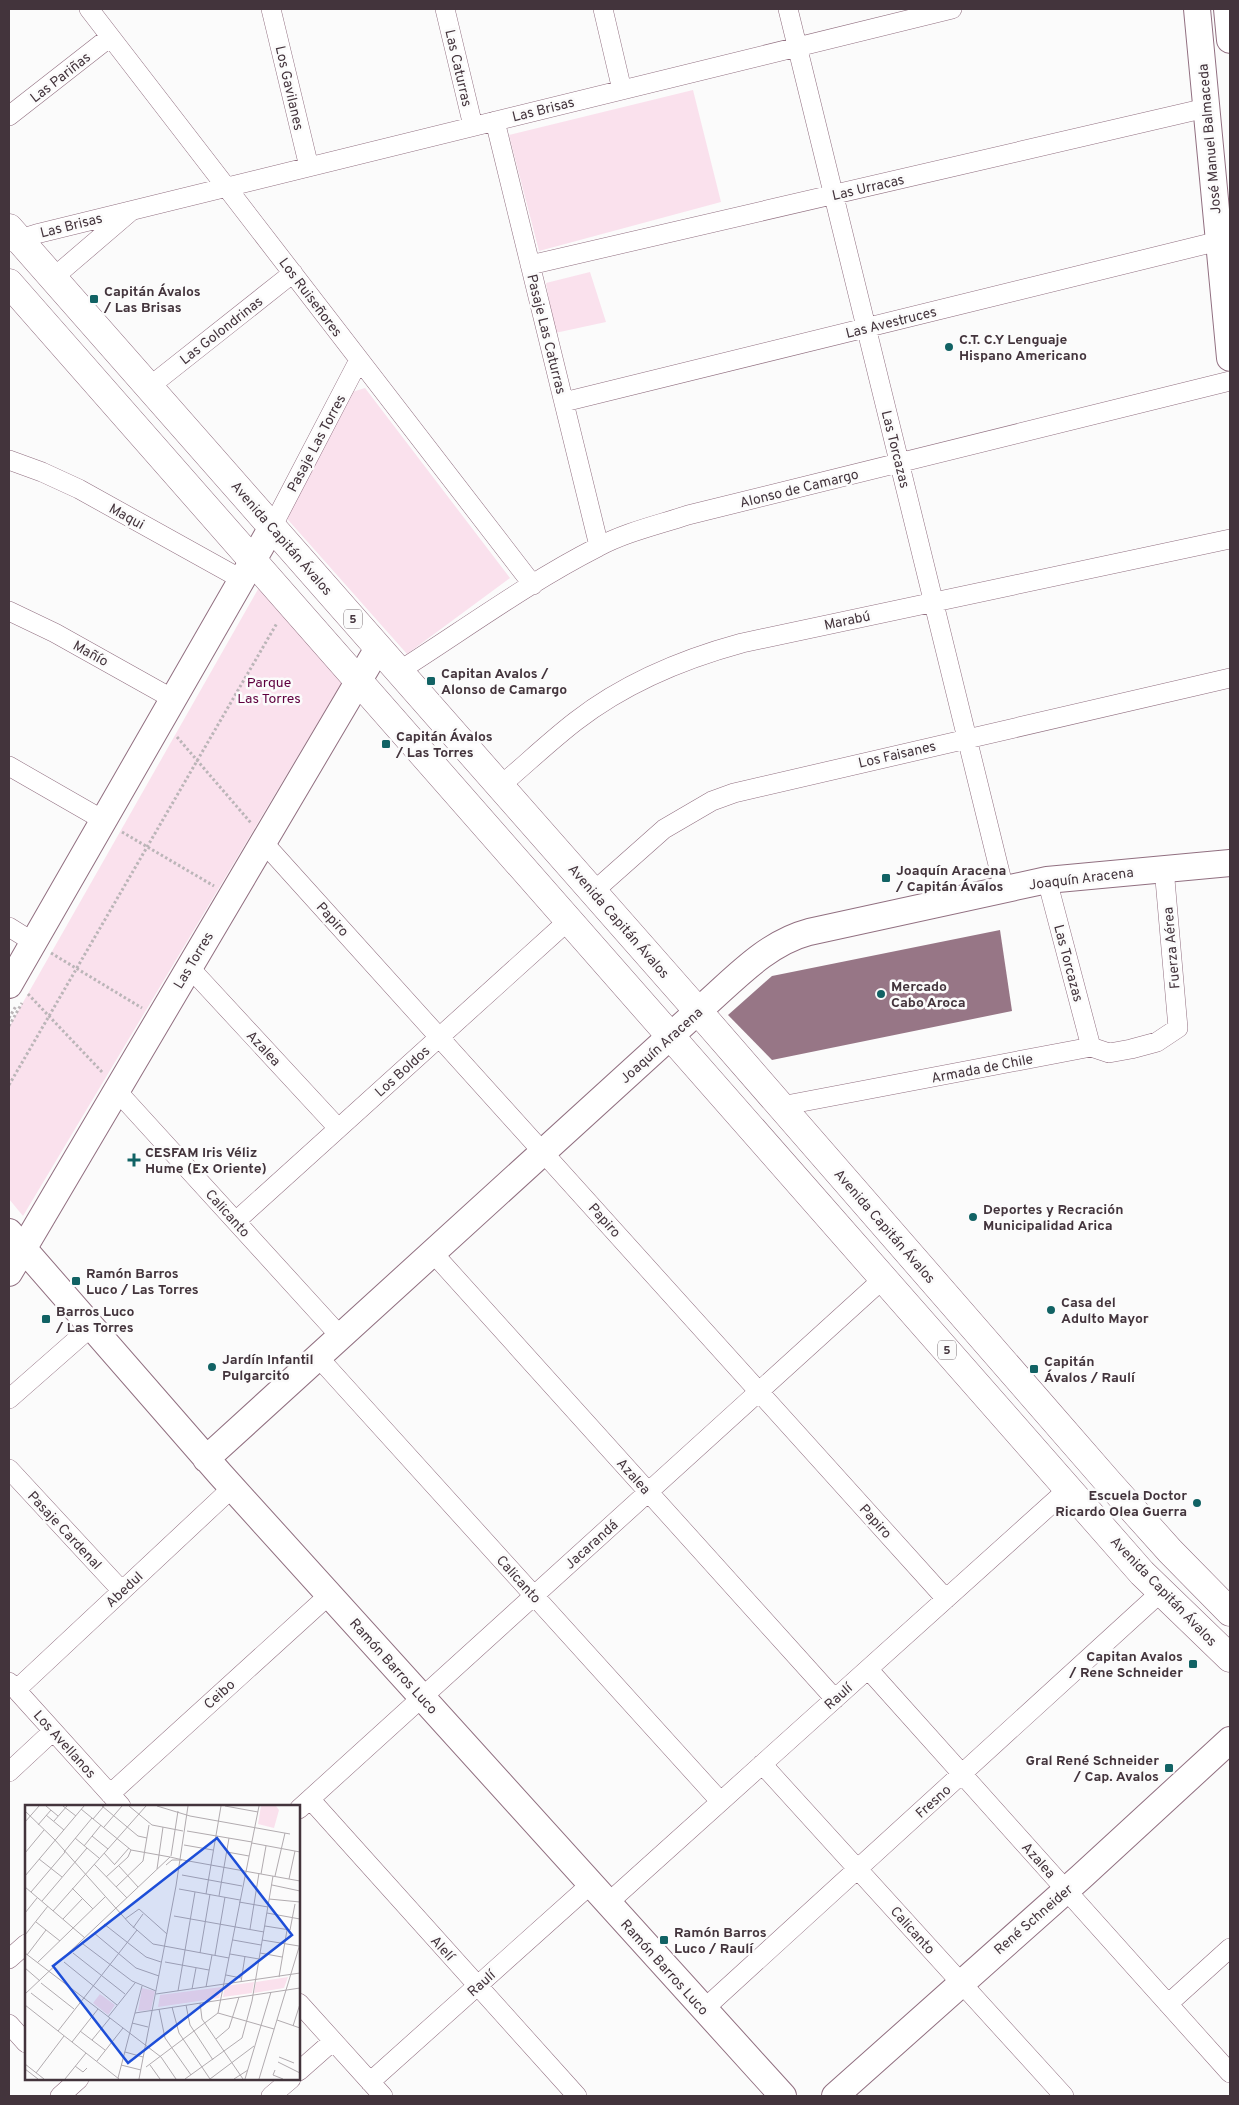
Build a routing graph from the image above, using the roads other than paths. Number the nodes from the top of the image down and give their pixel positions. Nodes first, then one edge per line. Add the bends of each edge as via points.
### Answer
1 (88, 9) edge
2 (271, 9) edge
3 (445, 9) edge
4 (603, 9) edge
5 (788, 9) edge
6 (952, 9) edge
7 (1197, 9) edge
8 (1227, 9) edge
9 (110, 37) junction
10 (1230, 40) edge
11 (798, 47) junction
12 (622, 90) junction
13 (1206, 108) junction
14 (9, 116) edge
15 (495, 121) junction
16 (473, 126) junction
17 (309, 167) junction
18 (227, 187) junction
19 (834, 195) junction
20 (133, 210) junction
21 (12, 236) edge
22 (1219, 241) junction
23 (530, 265) junction
24 (293, 273) junction
25 (53, 278) junction
26 (9, 283) edge
27 (866, 328) junction
28 (1230, 358) edge
29 (359, 360) junction
30 (1230, 381) edge
31 (149, 387) junction
32 (564, 402) junction
33 (9, 460) edge
34 (900, 462) junction
35 (272, 527) junction
36 (1230, 539) edge
37 (599, 546) junction
38 (247, 570) junction
39 (533, 585) junction
40 (934, 602) junction
41 (9, 611) edge
42 (378, 648) junction
43 (399, 671) junction
44 (1230, 678) edge
45 (358, 681) junction
46 (173, 698) junction
47 (967, 738) junction
48 (9, 766) edge
49 (500, 786) junction
50 (112, 826) junction
51 (258, 834) junction
52 (1230, 863) edge
53 (1164, 868) junction
54 (1047, 880) junction
55 (1004, 889) junction
56 (593, 892) junction
57 (569, 920) junction
58 (9, 927) edge
59 (42, 947) junction
60 (189, 967) junction
61 (18, 989) edge
62 (698, 1011) junction
63 (1178, 1028) joint
64 (671, 1036) junction
65 (440, 1037) junction
66 (1091, 1047) junction
67 (111, 1082) junction
68 (780, 1106) junction
69 (338, 1128) junction
70 (543, 1152) junction
71 (236, 1221) junction
72 (16, 1240) edge
73 (433, 1253) junction
74 (9, 1273) edge
75 (884, 1278) junction
76 (91, 1327) junction
77 (341, 1337) junction
78 (318, 1357) junction
79 (759, 1392) junction
80 (9, 1400) edge
81 (206, 1459) junction
82 (9, 1469) edge
83 (232, 1488) junction
84 (1068, 1489) junction
85 (648, 1492) junction
86 (122, 1591) junction
87 (1161, 1592) junction
88 (329, 1595) junction
89 (534, 1595) junction
90 (946, 1599) junction
91 (1230, 1612) edge
92 (1230, 1658) edge
93 (868, 1669) junction
94 (12, 1686) edge
95 (422, 1698) junction
96 (835, 1698) junction
97 (53, 1731) junction
98 (1230, 1740) edge
99 (762, 1764) junction
100 (9, 1772) edge
101 (962, 1774) junction
102 (115, 1800) edge
103 (720, 1801) junction
104 (304, 1804) edge
105 (857, 1869) junction
106 (1066, 1891) junction
107 (599, 1893) junction
108 (25, 1945) edge
109 (1230, 1948) edge
110 (9, 1959) edge
111 (960, 1983) junction
112 (478, 1986) junction
113 (300, 2004) edge
114 (1168, 2004) junction
115 (704, 2009) junction
116 (9, 2024) edge
117 (333, 2041) junction
118 (25, 2042) edge
119 (300, 2071) edge
120 (1230, 2073) edge
121 (289, 2080) edge
122 (377, 2089) edge
123 (271, 2096) edge
124 (577, 2096) edge
125 (783, 2096) edge
126 (835, 2096) edge
127 (1064, 2096) edge

1 - 9 street, Los Ruiseñores
2 - 17 street, Los Gavilanes
3 - 16 street, Las Caturras
4 - 12 street
5 - 11 street, Las Torcazas
6 - 11 street, Las Brisas
7 - 13 street, José Manuel Balmaceda
8 - 10 street
9 - 14 street, Las Pariñas
9 - 18 street, Los Ruiseñores
11 - 12 street, Las Brisas
11 - 19 street, Las Torcazas
12 - 15 street, Las Brisas
13 - 19 street, Las Urracas
13 - 22 street, José Manuel Balmaceda
15 - 16 street, Las Brisas
15 - 23 street, Pasaje Las Caturras
16 - 17 street, Las Brisas
17 - 18 street, Las Brisas
18 - 20 street, Las Brisas
18 - 24 street, Los Ruiseñores
19 - 23 street, Las Urracas
19 - 27 street, Las Torcazas
20 - 21 street, Las Brisas
20 - 25 street, Las Brisas
21 - 25 highway, Avenida Capitán Ávalos / 5
22 - 27 street, Las Avestruces
22 - 28 street, José Manuel Balmaceda
23 - 32 street, Pasaje Las Caturras
24 - 29 street, Los Ruiseñores
24 - 31 street, Las Golondrinas
25 - 31 highway, Avenida Capitán Ávalos / 5
26 - 38 highway, Avenida Capitán Ávalos / 5
27 - 32 street, Las Avestruces
27 - 34 street, Las Torcazas
29 - 35 street, Pasaje Las Torres
29 - 39 street, Los Ruiseñores
30 - 34 street, Alonso de Camargo
31 - 35 highway, Avenida Capitán Ávalos / 5
32 - 37 street, Pasaje Las Caturras
33 - 38 street, Maqui via 42,472
34 - 37 street, Alonso de Camargo via 688,515
34 - 40 street, Las Torcazas
35 - 38 street
35 - 42 highway, Avenida Capitán Ávalos / 5
36 - 40 street, Marabú
37 - 39 street, Alonso de Camargo
38 - 45 highway, Avenida Capitán Ávalos / 5
38 - 46 street
39 - 43 street, Alonso de Camargo
40 - 47 street, Las Torcazas
40 - 49 street, Marabú via 742,643 676,663 576,720
41 - 46 street, Mañío
42 - 43 highway, Avenida Capitán Ávalos / 5
42 - 45 street, Las Torres
43 - 49 highway, Avenida Capitán Ávalos / 5
44 - 47 street, Los Faisanes
45 - 51 street, Las Torres
45 - 57 highway, Avenida Capitán Ávalos / 5
46 - 50 street
47 - 55 street, Las Torcazas
47 - 56 street, Los Faisanes via 712,801 664,829
48 - 50 street
49 - 56 highway, Avenida Capitán Ávalos / 5
50 - 59 street
51 - 60 street, Las Torres
51 - 65 street, Papiro
52 - 53 street, Joaquín Aracena
53 - 54 street, Joaquín Aracena
53 - 63 street, Fuerza Aérea
54 - 55 street, Joaquín Aracena
54 - 66 street, Las Torcazas
55 - 62 street, Joaquín Aracena via 796,935 772,948
56 - 62 highway, Avenida Capitán Ávalos / 5
57 - 64 highway, Avenida Capitán Ávalos / 5
57 - 65 street, Los Boldos
58 - 59 street
59 - 61 street
60 - 67 street, Las Torres
60 - 69 street, Azalea
62 - 64 street, Joaquín Aracena
62 - 68 highway, Avenida Capitán Ávalos / 5
63 - 66 street, Armada de Chile via 1157,1042 1131,1049 1109,1053
64 - 70 street, Joaquín Aracena
64 - 75 highway, Avenida Capitán Ávalos / 5
65 - 69 street, Los Boldos
65 - 70 street, Papiro
66 - 68 street, Armada de Chile
67 - 71 street, Calicanto
67 - 72 street, Las Torres
68 - 91 highway, Avenida Capitán Ávalos / 5 via 1108,1483
69 - 71 street, Los Boldos
70 - 73 street, Joaquín Aracena
70 - 79 street, Papiro
71 - 77 street, Calicanto
72 - 74 street, Las Torres
72 - 76 street, Ramón Barros Luco
73 - 77 street, Joaquín Aracena
73 - 85 street, Azalea
75 - 79 street, Jacarandá
75 - 84 highway, Avenida Capitán Ávalos / 5
76 - 80 street
76 - 81 street, Ramón Barros Luco
77 - 78 street, Joaquín Aracena
78 - 81 street, Joaquín Aracena
78 - 89 street, Calicanto
79 - 85 street, Jacarandá
79 - 90 street, Papiro
81 - 83 street, Ramón Barros Luco
82 - 86 street, Pasaje Cardenal
83 - 86 street, Abedul
83 - 88 street, Ramón Barros Luco
84 - 87 highway, Avenida Capitán Ávalos / 5
84 - 90 street, Raulí
85 - 89 street, Jacarandá
85 - 96 street, Azalea
86 - 94 street, Abedul
87 - 92 highway, Avenida Capitán Ávalos / 5
87 - 101 street, Fresno
88 - 95 street, Ramón Barros Luco
88 - 102 street, Ceibo
89 - 95 street, Jacarandá
89 - 103 street, Calicanto
90 - 93 street, Raulí
93 - 96 street, Raulí
93 - 101 street, Azalea
94 - 97 street, Los Avellanos
95 - 104 street, Jacarandá
95 - 107 street, Ramón Barros Luco
96 - 99 street, Raulí
97 - 100 street
97 - 102 street, Los Avellanos
98 - 106 street, René Schneider
99 - 103 street, Raulí
99 - 105 street, Calicanto
101 - 105 street, Fresno
101 - 106 street, Azalea
103 - 107 street, Raulí
104 - 112 street, Alelí
105 - 111 street, Calicanto
105 - 115 street, Fresno
106 - 111 street, René Schneider
106 - 114 street, Azalea
107 - 112 street, Raulí
107 - 115 street, Ramón Barros Luco
108 - 110 street
109 - 114 street
111 - 126 street, René Schneider
111 - 127 street, Calicanto
112 - 122 street, Raulí
112 - 124 street, Alelí
113 - 117 street
114 - 120 street, Azalea
115 - 125 street, Ramón Barros Luco
116 - 118 street
117 - 119 street
117 - 122 street
121 - 123 street

